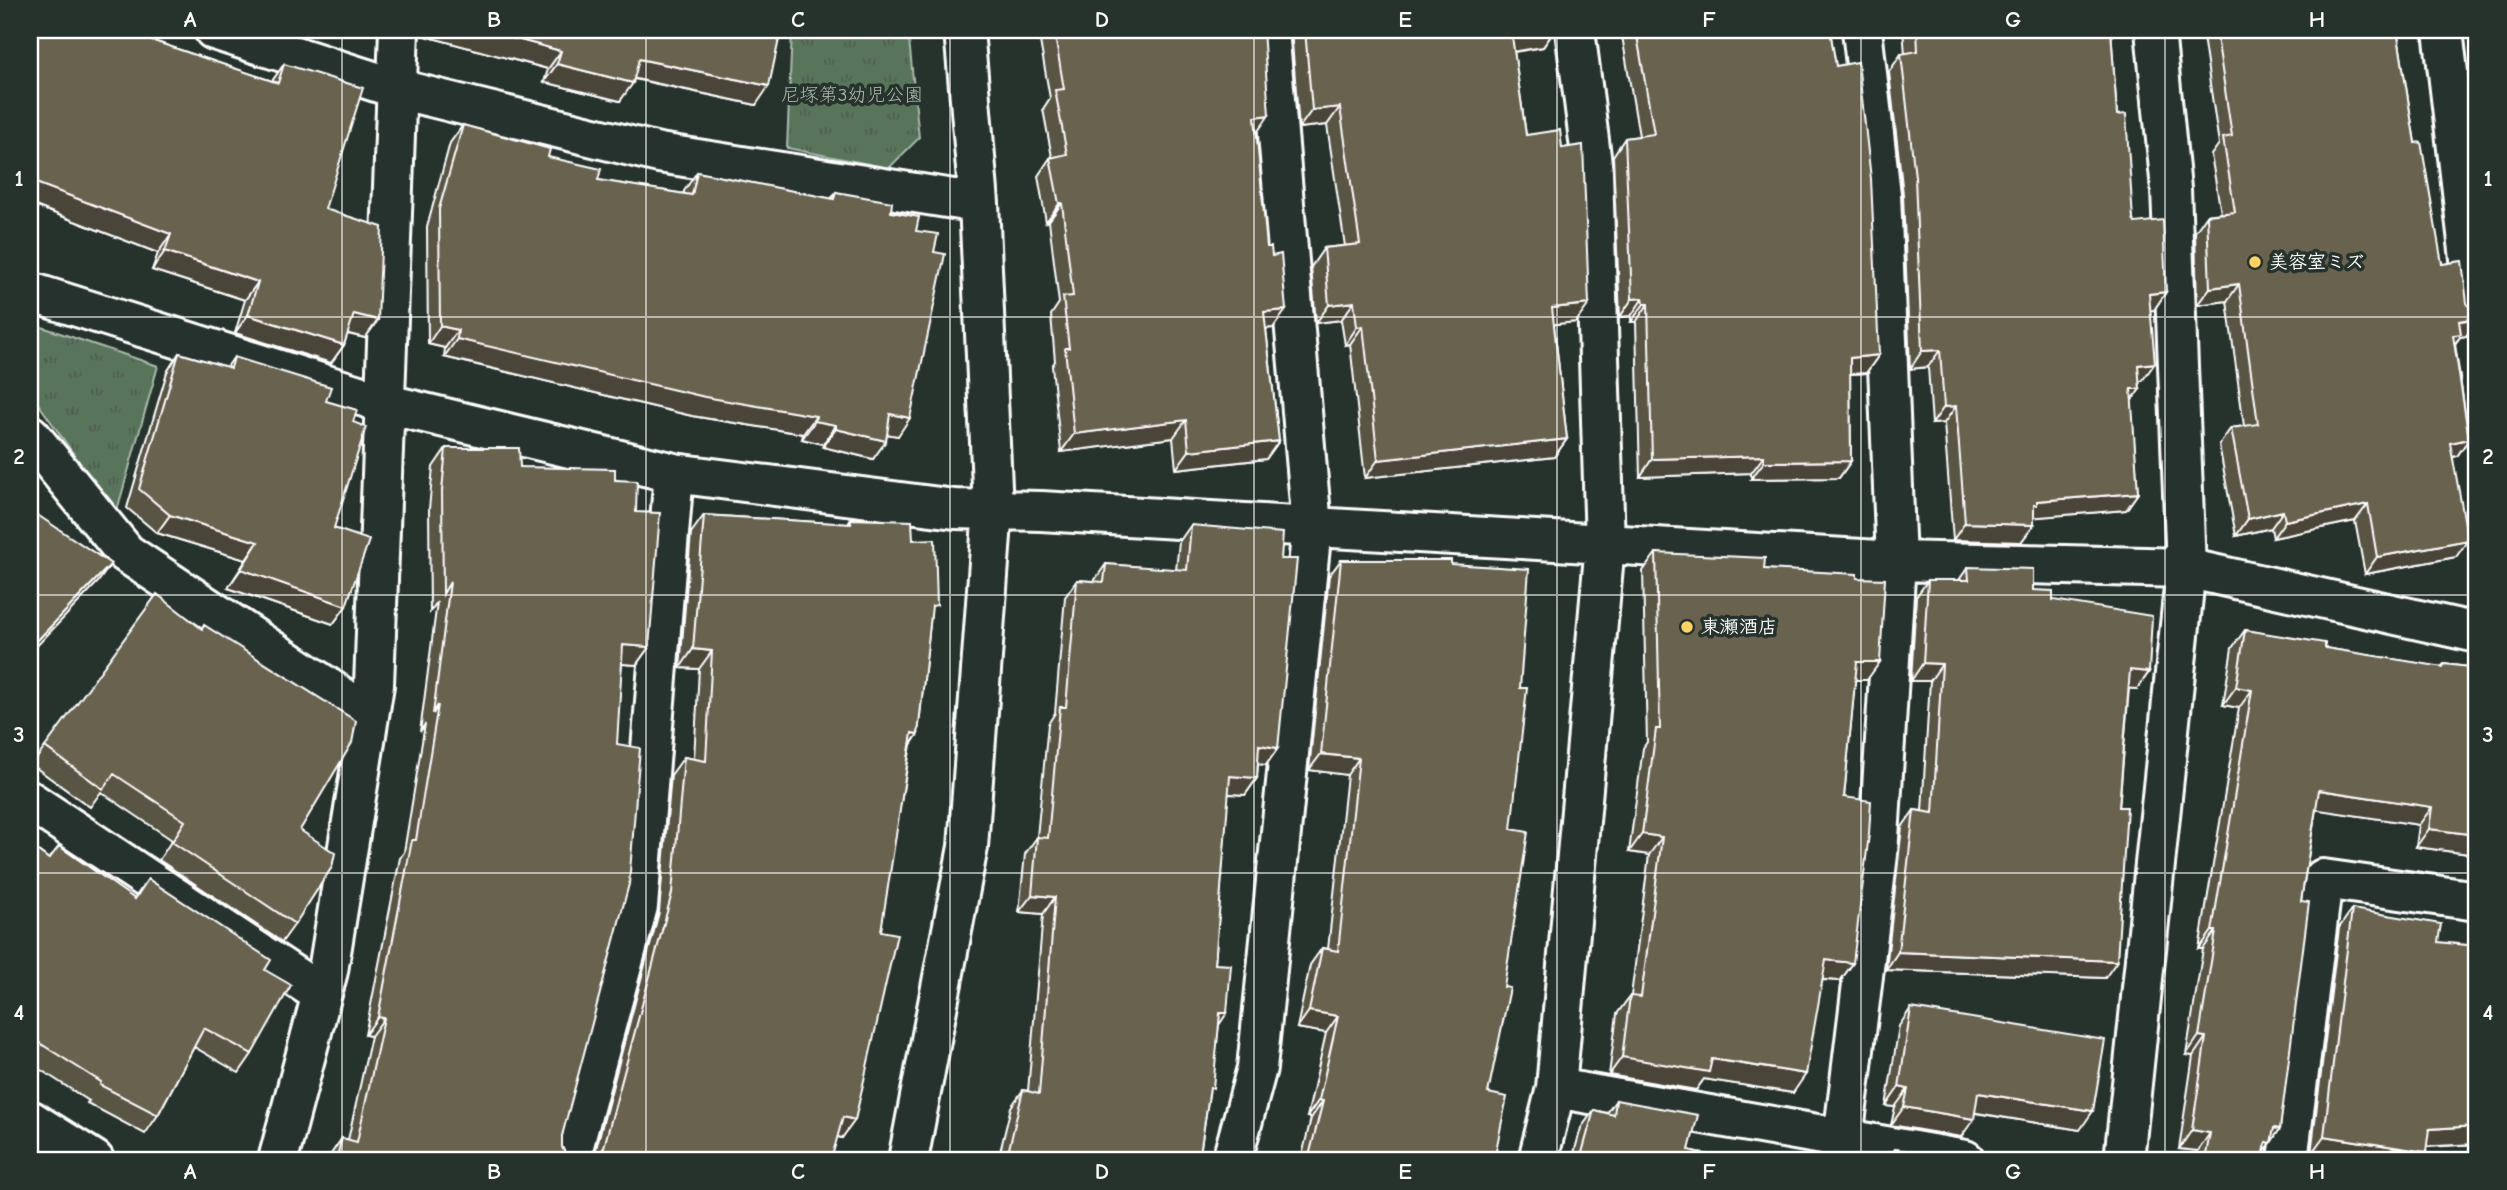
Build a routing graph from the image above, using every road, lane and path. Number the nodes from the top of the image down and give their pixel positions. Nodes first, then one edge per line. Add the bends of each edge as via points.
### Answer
1 (214, 30) edge
2 (399, 30) edge
3 (964, 30) edge
4 (1269, 30) edge
5 (1575, 30) edge
6 (1862, 30) edge
7 (2155, 30) edge
8 (2443, 30) edge
9 (398, 89) junction
10 (979, 203) junction
11 (30, 292) edge
12 (2477, 318) edge
13 (387, 404) junction
14 (30, 435) edge
15 (674, 473) junction
16 (993, 508) junction
17 (1312, 527) junction
18 (1605, 544) junction
19 (1896, 561) junction
20 (2186, 568) junction
21 (2477, 634) edge
22 (369, 715) junction
23 (30, 801) edge
24 (2477, 901) edge
25 (321, 994) junction
26 (1556, 1088) junction
27 (30, 1120) edge
28 (1840, 1150) edge
29 (94, 1160) edge
30 (278, 1160) edge
31 (570, 1160) edge
32 (908, 1160) edge
33 (1231, 1160) edge
34 (1538, 1160) edge
35 (1965, 1160) edge
36 (2124, 1160) edge
37 (2288, 1160) edge

1 - 9 street
2 - 9 street
3 - 10 street
4 - 17 street
5 - 18 street via 1593,172
6 - 19 street via 1881,195
7 - 20 street via 2171,189
8 - 12 street
9 - 10 street via 660,153
9 - 13 street
10 - 16 street
11 - 13 street
13 - 15 street
13 - 22 street
14 - 22 street via 126,553
15 - 16 street via 955,509
15 - 31 street via 638,906
16 - 17 street
16 - 32 street via 968,847
17 - 18 street
17 - 33 street via 1257,1068
18 - 19 street
18 - 26 street
19 - 20 street
19 - 28 street via 1878,854
20 - 21 street
20 - 36 street
22 - 25 street
23 - 25 street
24 - 37 street via 2323,879
25 - 30 street
26 - 28 street
26 - 34 street
27 - 29 street
28 - 35 street

